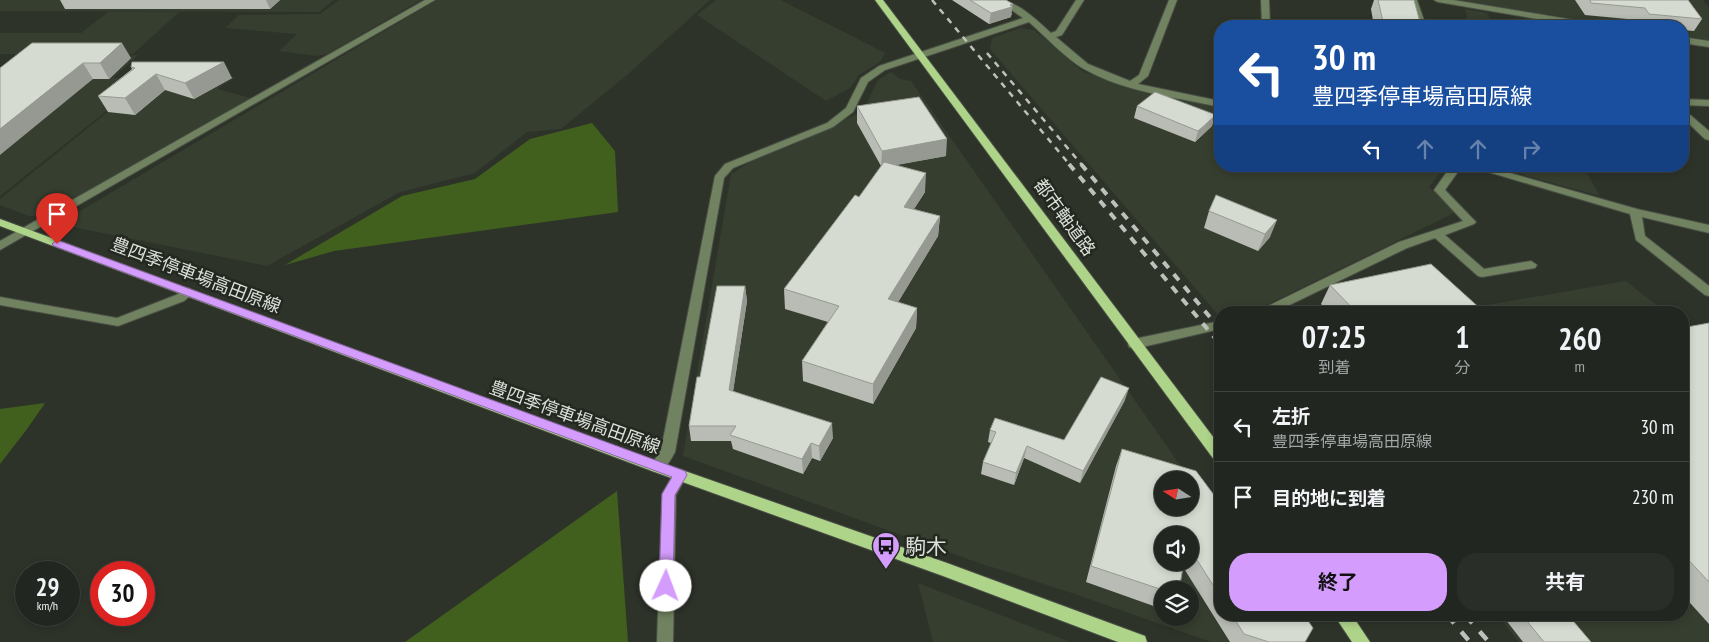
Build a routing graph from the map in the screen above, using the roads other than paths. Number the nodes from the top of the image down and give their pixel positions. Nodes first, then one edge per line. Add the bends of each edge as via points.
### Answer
1 (432, 0) edge
2 (879, 0) edge
3 (1001, 0) edge
4 (1080, 0) edge
5 (1173, 0) edge
6 (1265, 0) edge
7 (1413, 0) edge
8 (1438, 0) edge
9 (1030, 19) junction
10 (1266, 20) edge
11 (1420, 20) edge
12 (1557, 20) edge
13 (1048, 36) junction
14 (1689, 41) edge
15 (1709, 44) edge
16 (920, 55) junction
17 (1131, 84) junction
18 (1689, 102) edge
19 (1214, 103) edge
20 (1709, 103) edge
21 (1689, 118) edge
22 (1709, 137) edge
23 (1452, 172) edge
24 (1495, 172) edge
25 (1635, 212) junction
26 (0, 222) edge
27 (1709, 229) edge
28 (25, 232) junction
29 (1436, 233) junction
30 (0, 246) edge
31 (1531, 265) dead end
32 (189, 292) junction
33 (1709, 292) edge
34 (0, 301) edge
35 (1278, 306) edge
36 (1214, 326) edge
37 (1134, 344) junction
38 (1214, 448) edge
39 (657, 467) junction
40 (680, 475) junction
41 (1346, 621) edge
42 (664, 642) edge
43 (1139, 642) edge
44 (1362, 642) edge

1 - 28 street
2 - 16 main road, 都市軸道路
3 - 9 street
4 - 13 street via 1059,33
5 - 17 street via 1143,76
6 - 10 street
7 - 11 street
8 - 12 street
9 - 13 street
9 - 16 street
13 - 17 street via 1085,66
14 - 15 street
16 - 37 main road, 都市軸道路
16 - 39 street via 882,68 864,80 850,110 830,124 729,166 719,178 668,452
17 - 19 street
18 - 20 street
21 - 22 street
23 - 29 street via 1439,190 1470,222
24 - 25 street
25 - 27 street
25 - 33 street via 1640,237
26 - 28 main road, 豊四季停車場高田原線
28 - 30 street
28 - 32 main road, 豊四季停車場高田原線
29 - 31 street via 1482,273
29 - 35 street via 1404,245
32 - 34 street via 118,322
32 - 39 main road, 豊四季停車場高田原線
36 - 37 street
37 - 38 main road, 都市軸道路
39 - 40 main road, 豊四季停車場高田原線
40 - 42 street via 669,494
40 - 43 main road, 豊四季停車場高田原線
41 - 44 main road

